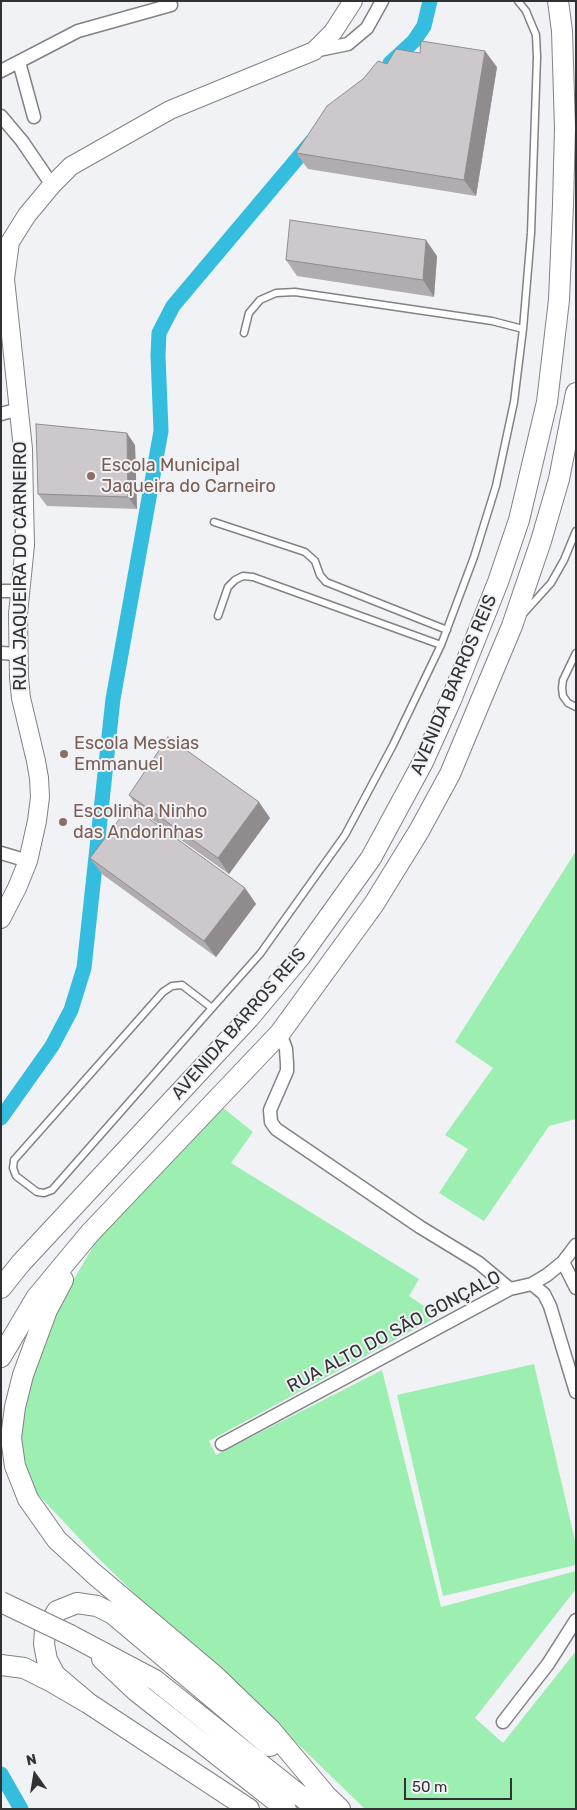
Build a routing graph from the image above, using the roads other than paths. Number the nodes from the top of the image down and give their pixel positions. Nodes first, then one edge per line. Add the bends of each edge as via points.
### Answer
1 (353, 1) edge
2 (382, 1) edge
3 (518, 1) edge
4 (551, 1) edge
5 (558, 1) edge
6 (170, 5) dead end
7 (562, 31) junction
8 (314, 51) junction
9 (19, 62) junction
10 (1, 71) edge
11 (1, 116) edge
12 (34, 117) dead end
13 (52, 185) junction
14 (6, 240) edge
15 (523, 329) junction
16 (244, 333) dead end
17 (576, 393) edge
18 (19, 409) junction
19 (1, 414) edge
20 (214, 522) dead end
21 (576, 531) edge
22 (1, 591) edge
23 (20, 591) junction
24 (218, 616) dead end
25 (512, 626) junction
26 (447, 630) junction
27 (441, 645) junction
28 (10, 653) edge
29 (576, 653) edge
30 (576, 707) edge
31 (1, 853) edge
32 (28, 861) junction
33 (1, 919) edge
34 (212, 1008) junction
35 (280, 1033) junction
36 (90, 1233) junction
37 (576, 1244) edge
38 (563, 1262) junction
39 (532, 1284) junction
40 (1, 1288) edge
41 (576, 1288) edge
42 (510, 1289) junction
43 (1, 1357) edge
44 (576, 1392) edge
45 (222, 1444) dead end
46 (1, 1602) edge
47 (576, 1620) edge
48 (76, 1638) junction
49 (1, 1666) edge
50 (88, 1703) junction
51 (503, 1722) dead end
52 (321, 1801) edge
53 (249, 1809) edge
54 (286, 1809) edge
55 (340, 1809) edge

1 - 8 street, RUA JAQUEIRA DO CARNEIRO via 333,32
2 - 8 street, RUA JAQUEIRA DO CARNEIRO via 367,28 348,44
3 - 15 lane via 526,11 536,36 538,57 532,233
4 - 7 street
5 - 7 main road, AVENIDA BARROS REIS
6 - 9 street via 78,30
7 - 40 main road, AVENIDA BARROS REIS via 563,214 559,300 547,402 519,520 452,700 371,858 300,957 249,1018
8 - 13 street, RUA JAQUEIRA DO CARNEIRO via 170,110 82,158
9 - 10 street
9 - 12 street
11 - 13 street
13 - 14 street, RUA JAQUEIRA DO CARNEIRO
14 - 18 street, RUA JAQUEIRA DO CARNEIRO via 5,278
15 - 16 lane via 492,321 295,292 276,293 260,300 249,313
15 - 26 lane via 514,402 496,486
17 - 25 main road, AVENIDA BARROS REIS via 559,478
18 - 19 street
18 - 23 street, RUA JAQUEIRA DO CARNEIRO via 24,536
20 - 26 lane via 305,552 315,561 326,582
21 - 25 lane via 550,583
22 - 23 street
23 - 28 street, RUA JAQUEIRA DO CARNEIRO
24 - 27 lane via 228,587 234,580 243,576 254,577
25 - 35 main road, AVENIDA BARROS REIS via 450,774 419,831 374,904
26 - 27 lane
27 - 34 lane via 345,835 260,954
28 - 32 street, RUA JAQUEIRA DO CARNEIRO via 39,778 38,820
29 - 30 lane via 562,688 568,702
31 - 32 street
32 - 33 street, RUA JAQUEIRA DO CARNEIRO
34 - 34 lane via 52,1190 37,1192 16,1176 14,1160 163,992 172,986 182,985
35 - 36 main road, AVENIDA BARROS REIS
35 - 42 street via 288,1055 287,1071 270,1110 271,1122 276,1129 479,1263
36 - 43 main road, AVENIDA BARROS REIS via 36,1298
36 - 52 main road via 47,1310 15,1407 10,1438 15,1466 28,1499 57,1540 222,1683 271,1730
37 - 38 street, RUA ALTO DO SÃO GONÇALO
38 - 39 street, RUA ALTO DO SÃO GONÇALO
38 - 41 street
39 - 42 street, RUA ALTO DO SÃO GONÇALO
39 - 44 street via 544,1294 550,1306
42 - 45 street, RUA ALTO DO SÃO GONÇALO
46 - 48 main road, bridge
47 - 51 street via 548,1664
48 - 52 main road via 155,1680
48 - 54 main road via 136,1691
49 - 50 main road via 24,1668
50 - 52 main road via 55,1675 47,1660 44,1644 45,1630 57,1611 77,1603 97,1606 113,1614
50 - 53 main road
52 - 55 main road

